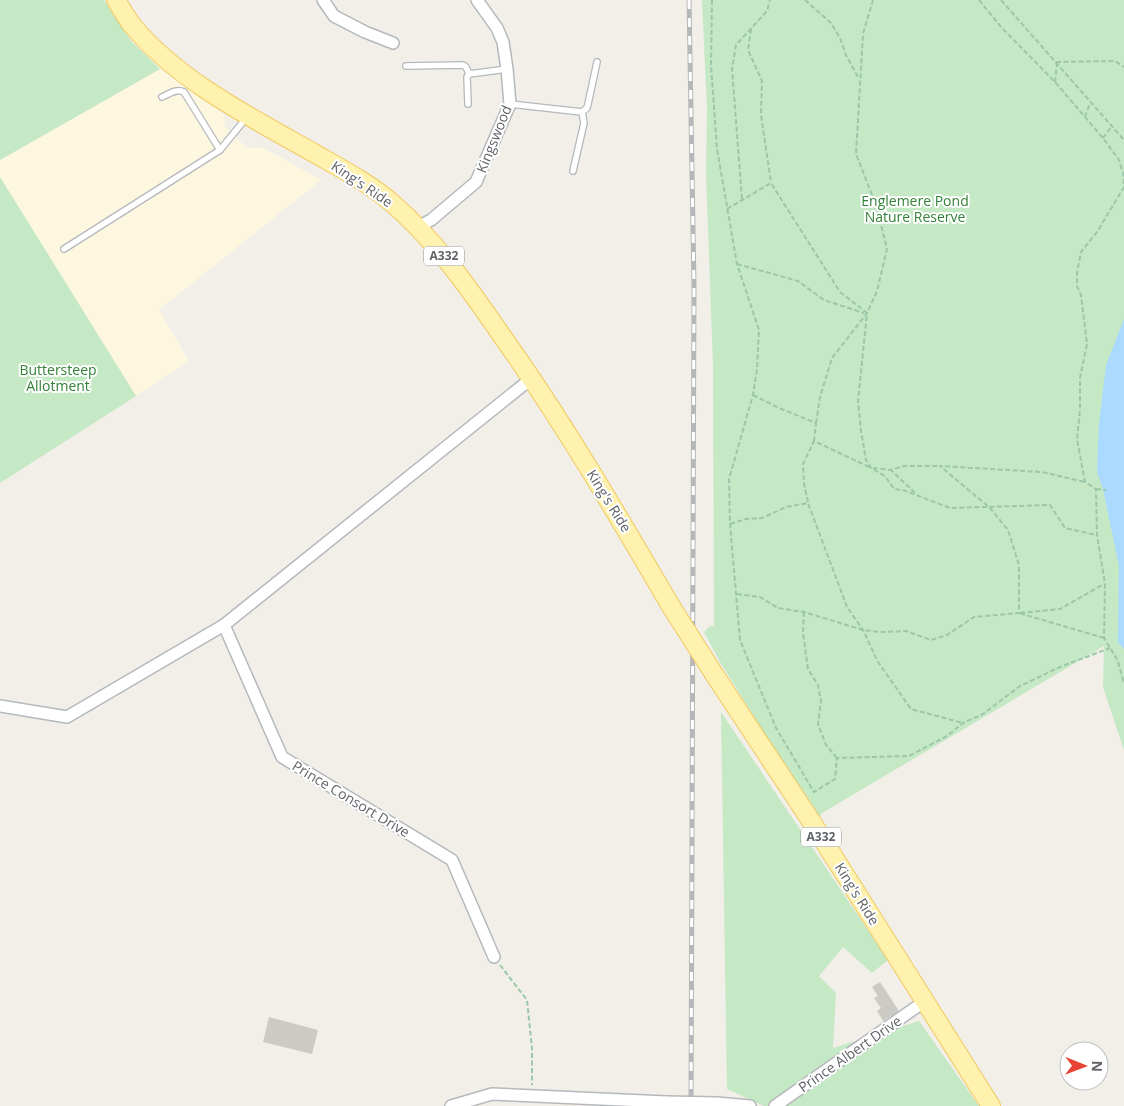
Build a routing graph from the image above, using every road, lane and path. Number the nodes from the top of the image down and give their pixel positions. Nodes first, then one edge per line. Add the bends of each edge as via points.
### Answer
1 (116, 0) edge
2 (322, 0) edge
3 (477, 0) edge
4 (712, 0) edge
5 (770, 0) edge
6 (805, 0) edge
7 (873, 0) edge
8 (979, 0) edge
9 (1001, 0) edge
10 (751, 28) junction
11 (393, 43) dead end
12 (597, 62) dead end
13 (1056, 63) junction
14 (406, 66) dead end
15 (1124, 67) edge
16 (507, 69) junction
17 (469, 74) junction
18 (860, 79) junction
19 (1055, 82) junction
20 (162, 97) dead end
21 (1091, 102) junction
22 (468, 104) dead end
23 (510, 104) junction
24 (582, 112) junction
25 (248, 116) junction
26 (1084, 117) junction
27 (1112, 126) junction
28 (1103, 138) junction
29 (1124, 140) edge
30 (220, 150) junction
31 (573, 171) dead end
32 (771, 183) junction
33 (742, 199) junction
34 (727, 209) junction
35 (418, 227) junction
36 (64, 249) dead end
37 (737, 264) junction
38 (867, 314) junction
39 (532, 378) junction
40 (753, 395) junction
41 (816, 423) junction
42 (814, 441) junction
43 (940, 466) junction
44 (871, 468) junction
45 (891, 470) junction
46 (1085, 482) junction
47 (1096, 489) junction
48 (1106, 490) dead end
49 (917, 495) junction
50 (808, 503) junction
51 (990, 508) junction
52 (730, 524) junction
53 (1097, 535) junction
54 (1104, 584) junction
55 (737, 594) junction
56 (804, 612) junction
57 (1019, 613) junction
58 (224, 626) junction
59 (863, 630) junction
60 (1104, 638) junction
61 (1110, 648) junction
62 (1124, 684) edge
63 (0, 706) edge
64 (963, 722) junction
65 (837, 758) junction
66 (494, 957) joint
67 (925, 1001) junction
68 (531, 1096) junction
69 (451, 1106) edge
70 (750, 1106) edge
71 (775, 1106) edge
72 (991, 1106) edge

1 - 25 main road, King's Ride / A332 via 156,50 185,74
2 - 11 street via 334,16
3 - 16 street, Kingswood via 497,28
4 - 34 path via 711,65 717,149
5 - 10 path via 767,10
6 - 18 path via 831,23
7 - 18 path via 862,34
8 - 19 path
9 - 13 path
10 - 32 path via 748,50 762,81 761,115
10 - 33 path via 736,45 732,69
12 - 24 lane via 587,108
13 - 15 path via 1115,61
13 - 19 path
13 - 21 path
14 - 17 lane via 462,65
16 - 17 lane
16 - 23 street, Kingswood
17 - 22 lane
18 - 38 path via 856,154 876,205 887,249 877,291
19 - 26 path
20 - 30 lane via 180,90 184,92
21 - 26 path
21 - 27 path
23 - 24 lane
23 - 35 street, Kingswood via 476,182
24 - 31 lane via 584,123
25 - 30 lane
25 - 35 main road, King's Ride / A332 via 376,190
26 - 28 path
27 - 28 path
27 - 29 path
28 - 46 path via 1119,160 1124,187 1081,252 1077,273 1086,344 1080,378 1077,439
30 - 36 lane
32 - 33 path
32 - 38 path via 840,292
33 - 34 path
34 - 37 path
35 - 39 main road, King's Ride / A332 via 446,258
37 - 38 path via 798,281 824,300
37 - 40 path via 759,330
38 - 41 path via 832,358 820,396
38 - 44 path via 858,402 866,460
39 - 58 street
39 - 67 main road, King's Ride / A332, bridge via 672,608
40 - 41 path
40 - 52 path via 729,479
41 - 42 path
42 - 44 path
42 - 50 path via 803,464
43 - 45 path via 904,466
43 - 46 path via 1042,472
43 - 51 path
44 - 45 path
44 - 49 path via 885,476 894,489
45 - 49 path
46 - 47 path
47 - 48 path
47 - 53 path
49 - 51 path via 950,508
50 - 52 path via 762,518
50 - 59 path via 847,607
51 - 53 path via 1050,505 1065,528
51 - 57 path via 1008,530 1018,565
52 - 55 path
53 - 54 path
54 - 57 path via 1060,609
54 - 60 path
55 - 56 path via 760,597 778,608
55 - 65 path via 740,640 752,672 776,728 814,792 835,779
56 - 59 path
56 - 65 path via 808,670 818,685 821,702 818,724 826,745
57 - 59 path via 974,617 947,635 931,640 906,631
57 - 60 path
58 - 63 street via 68,717
58 - 66 street, Prince Consort Drive via 282,757 452,860
59 - 64 path via 878,662 912,709
60 - 61 path
61 - 62 path via 1118,661
61 - 64 path via 1020,686 983,714
64 - 65 path via 947,736 909,756
66 - 68 path via 527,1000 532,1049
67 - 71 street, Prince Albert Drive
67 - 72 main road, King's Ride / A332
68 - 69 street via 492,1094
68 - 70 street, bridge

